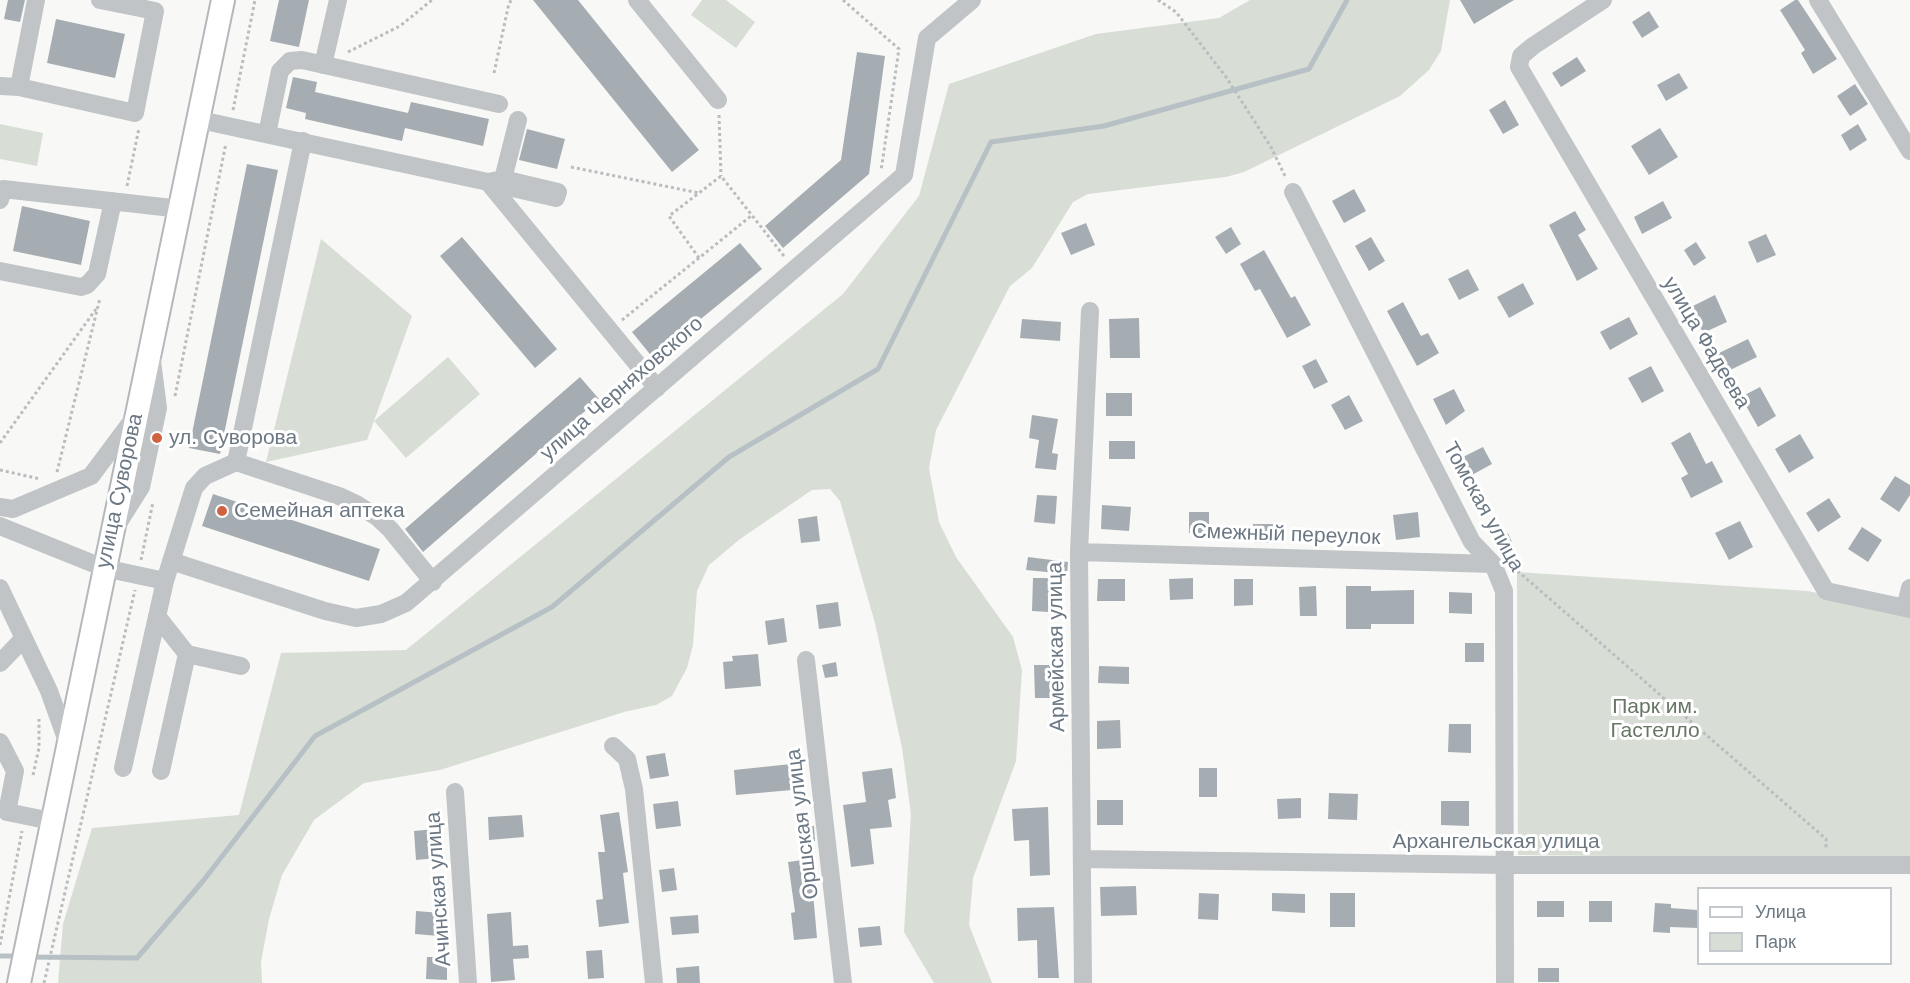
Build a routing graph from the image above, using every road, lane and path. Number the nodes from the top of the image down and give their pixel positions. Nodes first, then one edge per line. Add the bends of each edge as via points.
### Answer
1 (36, 0) edge
2 (100, 0) edge
3 (223, 0) edge
4 (338, 0) edge
5 (432, 0) edge
6 (512, 0) edge
7 (637, 0) edge
8 (843, 0) edge
9 (972, 0) edge
10 (1158, 0) edge
11 (1603, 0) edge
12 (1818, 0) edge
13 (323, 65) junction
14 (494, 73) dead end
15 (0, 86) edge
16 (19, 87) junction
17 (718, 100) dead end
18 (500, 104) dead end
19 (200, 120) junction
20 (518, 120) dead end
21 (267, 134) junction
22 (303, 141) junction
23 (1910, 151) edge
24 (571, 167) dead end
25 (496, 180) junction
26 (879, 180) dead end
27 (1293, 192) joint
28 (1, 193) edge
29 (699, 193) junction
30 (113, 201) junction
31 (181, 209) junction
32 (751, 216) junction
33 (699, 258) junction
34 (787, 259) dead end
35 (0, 271) edge
36 (97, 307) dead end
37 (1090, 311) dead end
38 (616, 324) dead end
39 (150, 350) junction
40 (657, 388) junction
41 (136, 416) junction
42 (0, 443) edge
43 (236, 462) junction
44 (0, 470) edge
45 (44, 479) dead end
46 (0, 507) edge
47 (0, 526) edge
48 (111, 534) junction
49 (1078, 552) junction
50 (171, 561) junction
51 (1493, 564) junction
52 (104, 568) junction
53 (165, 581) junction
54 (433, 582) junction
55 (0, 588) edge
56 (1910, 588) edge
57 (1908, 608) edge
58 (157, 616) junction
59 (24, 638) junction
60 (188, 654) junction
61 (806, 660) dead end
62 (0, 663) edge
63 (241, 666) dead end
64 (0, 742) edge
65 (68, 744) junction
66 (613, 746) dead end
67 (123, 768) dead end
68 (161, 771) dead end
69 (455, 792) dead end
70 (51, 821) junction
71 (1082, 860) junction
72 (1506, 865) junction
73 (1827, 865) junction
74 (1910, 865) edge
75 (19, 983) edge
76 (468, 983) edge
77 (654, 983) edge
78 (843, 983) edge
79 (1083, 983) edge
80 (1505, 983) edge

1 - 16 street
2 - 16 street via 155,11 135,112
3 - 19 main road, улица Суворова
4 - 13 street
5 - 13 path via 400,26
6 - 14 path
7 - 17 street
8 - 26 path via 899,49
9 - 40 street, улица Черняховского via 927,38 903,175
10 - 27 path via 1176,12 1228,80 1271,147
11 - 57 street, улица Фадеева via 1533,46 1521,56 1519,67 1826,591
12 - 23 street
13 - 18 street
13 - 21 street via 302,60 284,65
15 - 16 street
19 - 21 street
19 - 31 main road, улица Суворова
20 - 25 street
21 - 22 street
22 - 25 street
22 - 43 street
24 - 29 path
25 - 40 street via 554,262
27 - 51 street, Томская улица via 1472,542
28 - 30 street
29 - 32 path via 721,176
29 - 33 path via 669,216
30 - 31 street
30 - 35 street via 97,273 87,285
31 - 39 main road, улица Суворова
32 - 33 path
32 - 34 path
33 - 38 path
36 - 42 path
37 - 49 street, Армейская улица
39 - 41 main road, улица Суворова
39 - 48 street via 158,408 141,487
40 - 54 street, улица Черняховского
41 - 46 street via 91,476 13,509
41 - 48 main road, улица Суворова
43 - 50 street via 205,476 194,488
43 - 54 street via 358,505 390,529
44 - 45 path
47 - 52 street
48 - 52 main road, улица Суворова
49 - 51 street, Смежный переулок
49 - 71 street, Армейская улица
50 - 53 street
50 - 54 street, улица Черняховского via 356,618 381,614 406,603
51 - 72 street, Томская улица via 1504,591
51 - 73 path via 1514,567 1826,839
52 - 53 street
52 - 65 main road, улица Суворова
53 - 58 street
55 - 59 street
56 - 57 street
58 - 60 street
58 - 67 street
59 - 62 street
59 - 65 street
60 - 63 street
60 - 68 street
61 - 78 street, Оршская улица
64 - 70 street via 15,771 7,812
65 - 70 main road, улица Суворова
66 - 77 street via 627,759 634,789
69 - 76 street, Ачинская улица
70 - 75 main road, улица Суворова
71 - 72 street, Архангельская улица
71 - 79 street, Армейская улица
72 - 73 street, Архангельская улица
72 - 80 street, Томская улица
73 - 74 street, Архангельская улица

